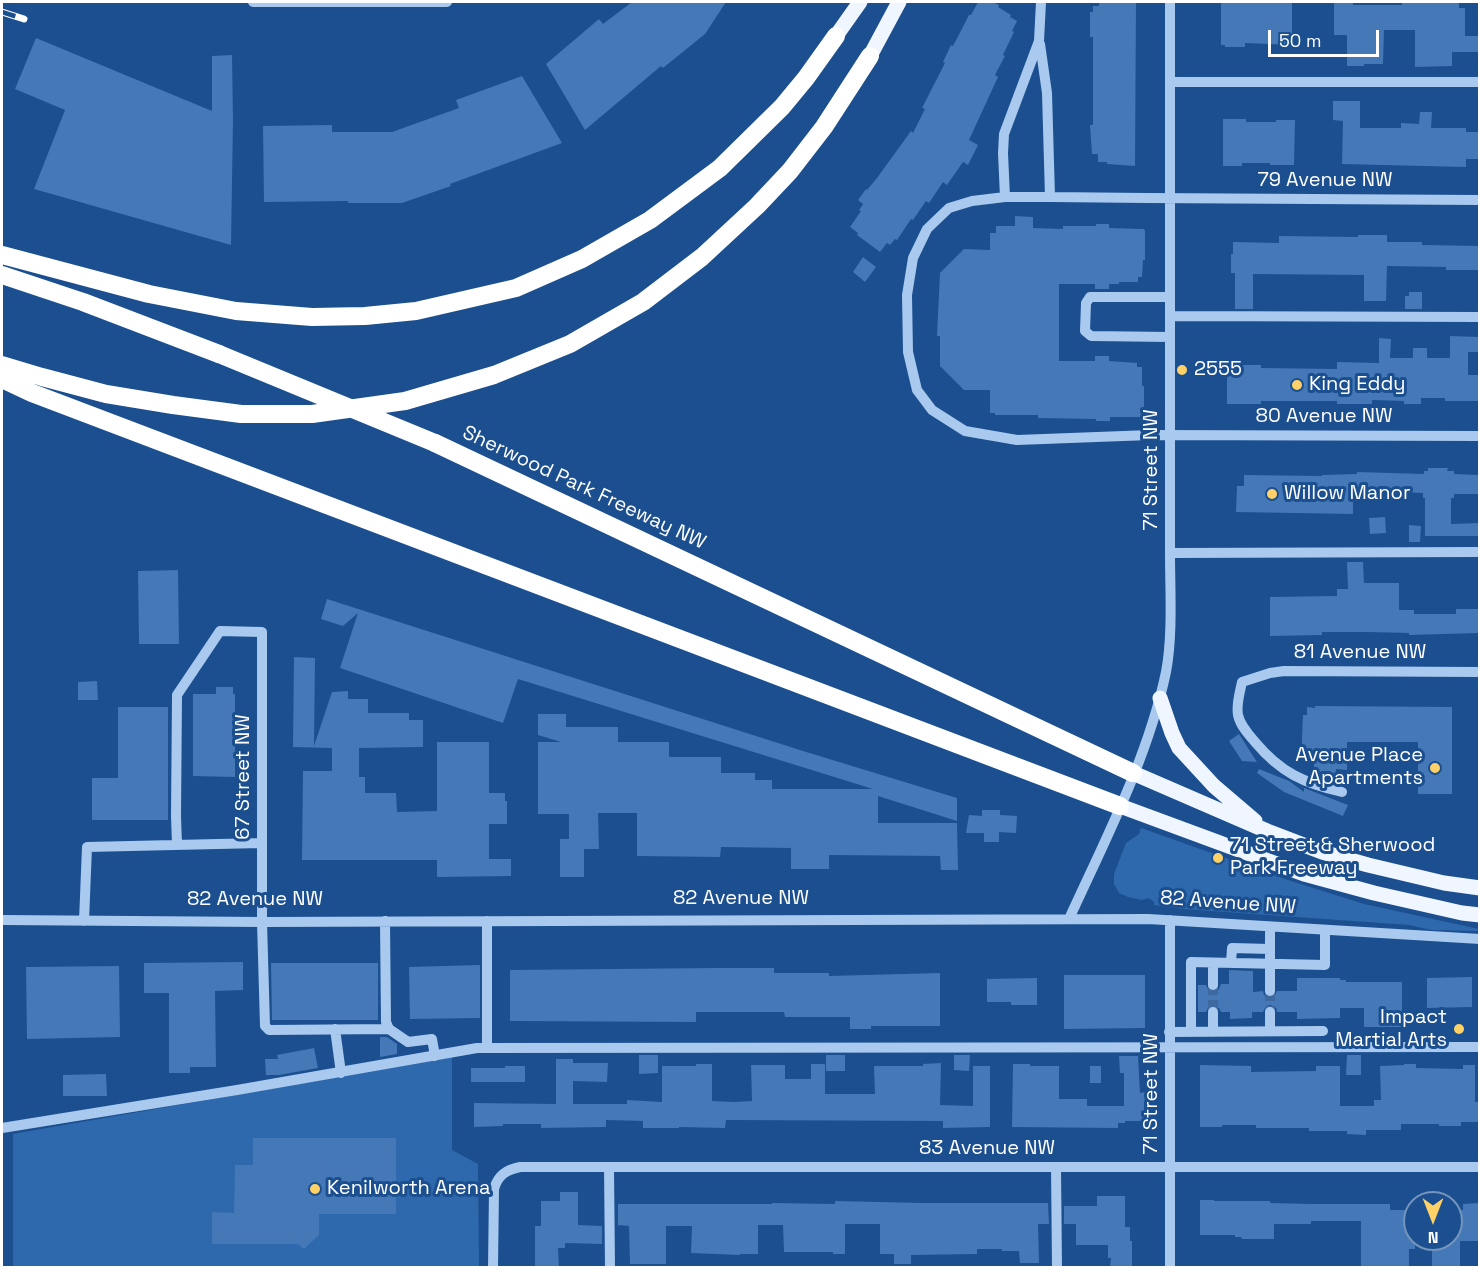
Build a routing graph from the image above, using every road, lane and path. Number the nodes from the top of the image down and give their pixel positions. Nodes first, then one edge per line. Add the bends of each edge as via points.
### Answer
1 (253, 2) edge
2 (394, 2) edge
3 (447, 2) edge
4 (860, 2) edge
5 (899, 2) edge
6 (1041, 2) edge
7 (1170, 2) edge
8 (836, 36) joint
9 (1039, 41) junction
10 (870, 56) joint
11 (1170, 82) junction
12 (1479, 82) edge
13 (1050, 196) junction
14 (1005, 198) junction
15 (1170, 198) junction
16 (1479, 200) edge
17 (2, 255) edge
18 (2, 275) edge
19 (1170, 297) junction
20 (1170, 316) junction
21 (1479, 317) edge
22 (1170, 337) junction
23 (2, 365) edge
24 (2, 379) edge
25 (1169, 435) junction
26 (1479, 435) edge
27 (1479, 552) edge
28 (1170, 553) junction
29 (1479, 672) edge
30 (1160, 698) junction
31 (1133, 773) junction
32 (1342, 792) dead end
33 (1120, 806) junction
34 (1266, 831) junction
35 (262, 843) junction
36 (177, 845) junction
37 (1479, 888) edge
38 (1479, 915) edge
39 (1069, 919) junction
40 (2, 920) edge
41 (1170, 920) junction
42 (84, 921) junction
43 (385, 921) junction
44 (487, 921) junction
45 (262, 922) junction
46 (1270, 927) junction
47 (1325, 931) junction
48 (1479, 939) edge
49 (1270, 949) junction
50 (1213, 963) junction
51 (1231, 963) junction
52 (1270, 964) junction
53 (1213, 985) tunnel mouth
54 (1270, 991) tunnel mouth
55 (1213, 1012) tunnel mouth
56 (1270, 1012) tunnel mouth
57 (335, 1029) junction
58 (389, 1029) junction
59 (1270, 1031) junction
60 (1323, 1031) dead end
61 (1169, 1032) junction
62 (1191, 1032) junction
63 (1213, 1032) junction
64 (1169, 1047) junction
65 (1479, 1047) edge
66 (487, 1048) junction
67 (435, 1056) junction
68 (341, 1073) junction
69 (2, 1128) edge
70 (609, 1167) junction
71 (1056, 1167) junction
72 (1170, 1167) junction
73 (1479, 1167) edge
74 (493, 1268) edge
75 (610, 1268) edge
76 (1057, 1268) edge
77 (1170, 1268) edge

1 - 2 street
2 - 3 street
4 - 8 main road
5 - 10 main road
6 - 9 street
7 - 11 street, 71 Street NW
8 - 17 highway via 782,107 720,168 650,220 582,259 516,288 416,311 312,317 236,311 149,294
9 - 13 street via 1047,93
9 - 14 street via 1004,134
10 - 23 highway via 790,171 702,257 643,302 570,344 494,375 405,401 312,414 241,414 106,394
11 - 12 street
11 - 15 street, 71 Street NW
13 - 14 street, 79 Avenue NW
13 - 15 street, 79 Avenue NW
14 - 25 street, 80 Avenue NW via 949,208 927,229 913,258 907,296 908,352 917,390 932,410 965,431 1017,440
15 - 16 street, 79 Avenue NW
15 - 19 street, 71 Street NW
18 - 31 highway, Sherwood Park Freeway NW, bridge via 219,354 435,443
19 - 20 street, 71 Street NW
19 - 22 street via 1090,297 1086,303 1085,331 1091,336
20 - 21 street
20 - 22 street, 71 Street NW
22 - 25 street, 71 Street NW
24 - 33 highway
25 - 26 street, 80 Avenue NW
25 - 28 street, 71 Street NW
27 - 28 street
28 - 30 street, 71 Street NW via 1170,624
29 - 32 street, 81 Avenue NW via 1284,671 1242,682 1237,710 1240,722 1264,752 1300,779
30 - 31 street, 71 Street NW
30 - 34 main road via 1179,748
31 - 33 street, 71 Street NW
31 - 34 main road
33 - 38 main road, 82 Avenue NW via 1304,874
33 - 39 street, 71 Street NW
34 - 37 main road via 1368,865
35 - 36 street
35 - 36 street, 67 Street NW via 262,632 220,631 177,695
35 - 45 street, 67 Street NW
36 - 42 street via 87,847
39 - 41 street, 82 Avenue NW
39 - 44 street, 82 Avenue NW
40 - 42 street, 82 Avenue NW
41 - 46 street, 82 Avenue NW
41 - 61 street, 71 Street NW
42 - 45 street, 82 Avenue NW
43 - 44 street, 82 Avenue NW
43 - 45 street, 82 Avenue NW
43 - 58 street
44 - 66 street
45 - 57 street, 67 Street NW via 265,1026 269,1030
46 - 47 street, 82 Avenue NW
46 - 49 street
47 - 48 street, 82 Avenue NW
47 - 52 street via 1325,965
49 - 51 street via 1232,948
49 - 52 street
50 - 51 street
50 - 53 street
50 - 62 street via 1191,962
51 - 52 street
52 - 54 street
55 - 63 street
56 - 59 street
57 - 58 street
57 - 68 street
58 - 67 street via 408,1042 432,1038
59 - 60 street
59 - 63 street
61 - 62 street
61 - 64 street, 71 Street NW
62 - 63 street
64 - 65 street
64 - 66 street
64 - 72 street, 71 Street NW
66 - 67 street
67 - 68 street
68 - 69 street
70 - 71 street, 83 Avenue NW
70 - 74 street, 83 Avenue NW via 520,1167 507,1171 494,1189
70 - 75 street
71 - 72 street, 83 Avenue NW
71 - 76 street
72 - 73 street, 83 Avenue NW
72 - 77 street, 71 Street NW

